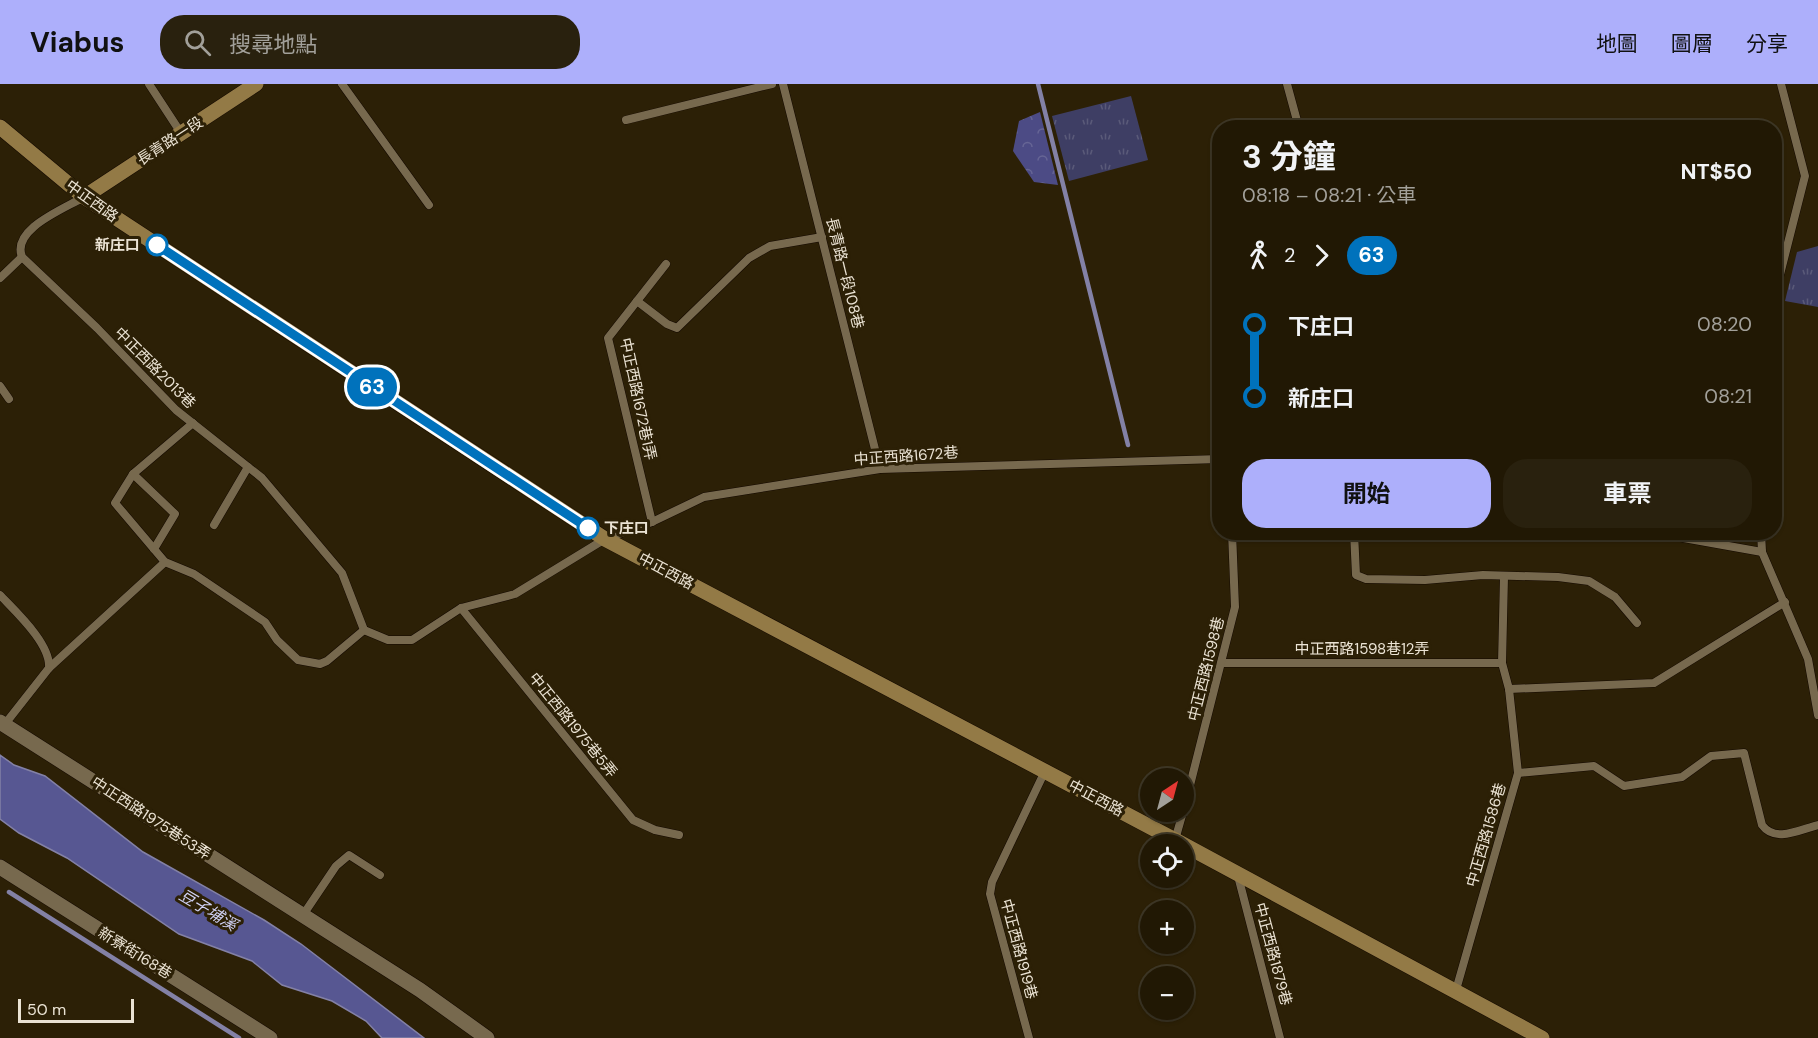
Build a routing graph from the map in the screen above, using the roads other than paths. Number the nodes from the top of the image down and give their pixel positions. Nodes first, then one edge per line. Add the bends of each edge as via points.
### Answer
1 (149, 84) edge
2 (256, 84) edge
3 (342, 84) edge
4 (772, 84) edge
5 (783, 84) edge
6 (1287, 84) edge
7 (1781, 84) edge
8 (626, 120) dead end
9 (1297, 120) edge
10 (0, 127) edge
11 (181, 133) junction
12 (84, 197) junction
13 (429, 205) dead end
14 (822, 237) junction
15 (22, 257) junction
16 (666, 264) dead end
17 (1782, 267) edge
18 (0, 278) edge
19 (637, 301) junction
20 (0, 386) edge
21 (9, 399) dead end
22 (193, 423) junction
23 (1212, 459) edge
24 (248, 467) junction
25 (880, 469) junction
26 (133, 474) junction
27 (652, 522) junction
28 (214, 525) dead end
29 (605, 539) junction
30 (1232, 540) edge
31 (1354, 540) edge
32 (1695, 540) edge
33 (1761, 540) edge
34 (154, 549) junction
35 (1762, 552) junction
36 (165, 562) junction
37 (1504, 577) junction
38 (0, 595) edge
39 (1785, 602) junction
40 (461, 608) junction
41 (1637, 623) dead end
42 (364, 630) junction
43 (1818, 658) edge
44 (1808, 659) junction
45 (1222, 663) junction
46 (1502, 663) junction
47 (49, 668) junction
48 (1509, 689) junction
49 (1818, 715) edge
50 (2, 723) edge
51 (1194, 769) edge
52 (1045, 771) junction
53 (1518, 773) junction
54 (1818, 825) edge
55 (1164, 834) edge
56 (679, 835) dead end
57 (1194, 851) edge
58 (0, 867) edge
59 (380, 875) dead end
60 (1238, 876) junction
61 (303, 915) junction
62 (1456, 990) junction
63 (270, 1038) edge
64 (487, 1038) edge
65 (1029, 1038) edge
66 (1281, 1038) edge
67 (1542, 1038) edge

1 - 11 lane
2 - 11 main road, 長青路一段
3 - 13 lane
4 - 8 lane
5 - 14 lane, 長青路一段108巷
6 - 9 lane
7 - 17 lane via 1805,176
10 - 12 main road, 中正西路
11 - 12 main road, 長青路一段
12 - 15 lane via 30,229 22,237
12 - 29 main road, 中正西路
14 - 19 lane via 770,246 749,258 677,328
14 - 25 lane, 長青路一段108巷
15 - 18 lane
15 - 22 lane, 中正西路2013巷
16 - 19 lane, 中正西路1672巷1弄
19 - 27 lane, 中正西路1672巷1弄 via 608,338
20 - 21 lane
22 - 24 lane, 中正西路2013巷
22 - 26 lane
23 - 25 lane, 中正西路1672巷
24 - 28 lane
24 - 42 lane, 中正西路2013巷 via 262,478 342,573
25 - 27 lane, 中正西路1672巷 via 704,497
26 - 34 lane via 115,503
26 - 34 lane via 176,514
27 - 29 lane, 中正西路1672巷
29 - 40 lane, 中正西路1672巷 via 515,594
29 - 52 main road, 中正西路
30 - 45 lane, 中正西路1598巷 via 1235,607
31 - 37 lane via 1356,575 1366,579
32 - 35 lane
33 - 35 lane
34 - 36 lane
35 - 39 lane
36 - 42 lane via 195,574 265,622 277,640 298,660 309,664 327,661
36 - 47 lane, 中正西路1975巷53弄
37 - 41 lane via 1589,581 1615,597
37 - 46 lane, 中正西路1586巷
38 - 47 lane via 50,656
39 - 44 lane
39 - 48 lane via 1654,683
40 - 42 lane, 中正西路1672巷 via 412,640 388,640
40 - 56 lane, 中正西路1975巷5弄 via 633,820
43 - 44 lane
44 - 49 lane
45 - 46 lane, 中正西路1598巷12弄
45 - 51 lane, 中正西路1598巷
46 - 48 lane, 中正西路1586巷
47 - 50 lane, 中正西路1975巷53弄
48 - 53 lane, 中正西路1586巷
50 - 61 street, 中正西路1975巷53弄
52 - 55 main road, 中正西路
52 - 65 lane, 中正西路1919巷 via 992,882 990,894
53 - 54 lane via 1594,766 1624,786 1682,777 1711,756 1744,753 1767,832 1777,835
53 - 62 lane, 中正西路1586巷
57 - 60 main road, 中正西路
58 - 63 street, 新寮街168巷
59 - 61 lane via 349,855 336,866
60 - 62 main road, 中正西路
60 - 66 lane, 中正西路1879巷
61 - 64 street, 中正西路1975巷53弄
62 - 67 main road, 中正西路

